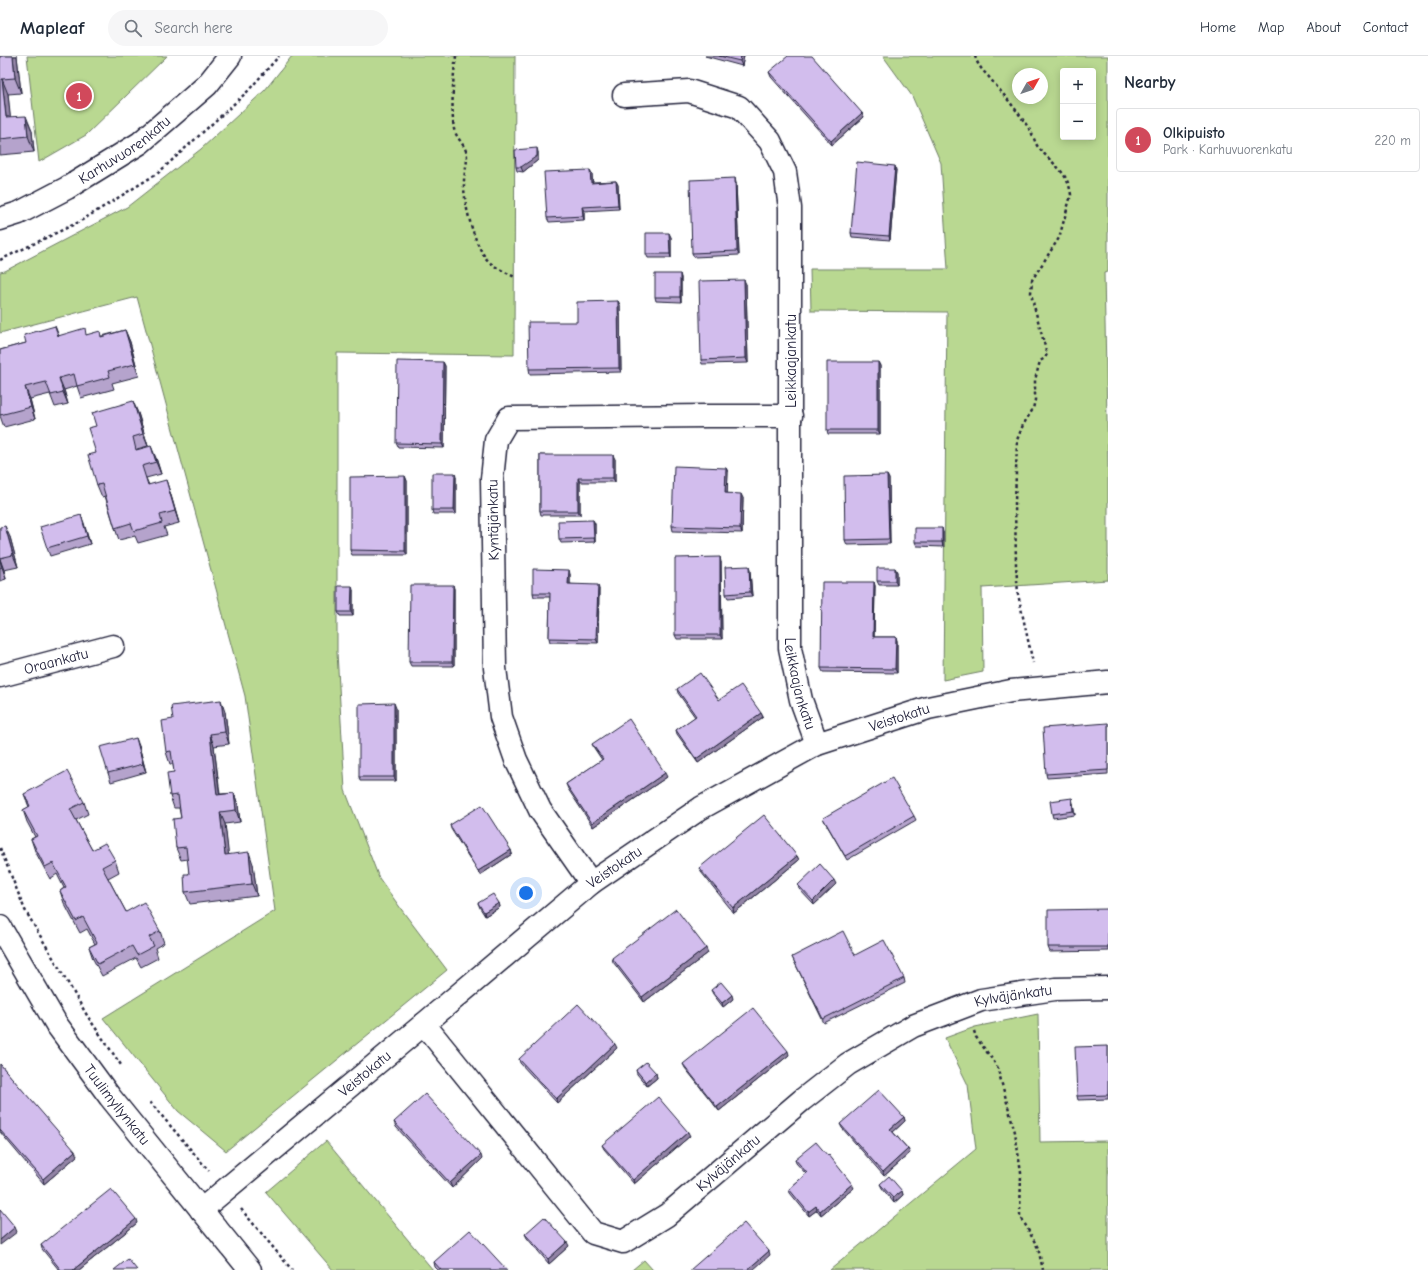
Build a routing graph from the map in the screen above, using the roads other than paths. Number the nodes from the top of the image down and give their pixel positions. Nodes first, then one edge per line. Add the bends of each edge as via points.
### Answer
1 (230, 56) edge
2 (624, 95) dead end
3 (0, 220) edge
4 (791, 416) junction
5 (113, 646) dead end
6 (0, 676) edge
7 (1108, 682) edge
8 (816, 744) junction
9 (591, 883) junction
10 (0, 927) edge
11 (1108, 988) edge
12 (424, 1024) junction
13 (201, 1210) junction
14 (250, 1270) edge

1 - 3 street, Karhuvuorenkatu via 207,85 140,144 67,188
2 - 4 street, Leikkaajankatu via 689,91 739,107 770,141 784,172 790,208
4 - 8 street, Leikkaajankatu via 790,648 801,700
4 - 9 street, Kyntäjänkatu via 509,418 496,440 492,479 495,668 501,717 516,760 540,810
5 - 6 street, Oraankatu
7 - 8 street, Veistokatu via 1011,691 928,708
8 - 9 street, Veistokatu via 701,808
9 - 12 street, Veistokatu
10 - 13 street, Tuulimyllynkatu via 57,1025 110,1097
11 - 12 street, Kylväjänkatu via 1055,989 981,1000 913,1026 848,1064 667,1215 623,1242 593,1233
12 - 13 street, Veistokatu
13 - 14 street, Tuulimyllynkatu

